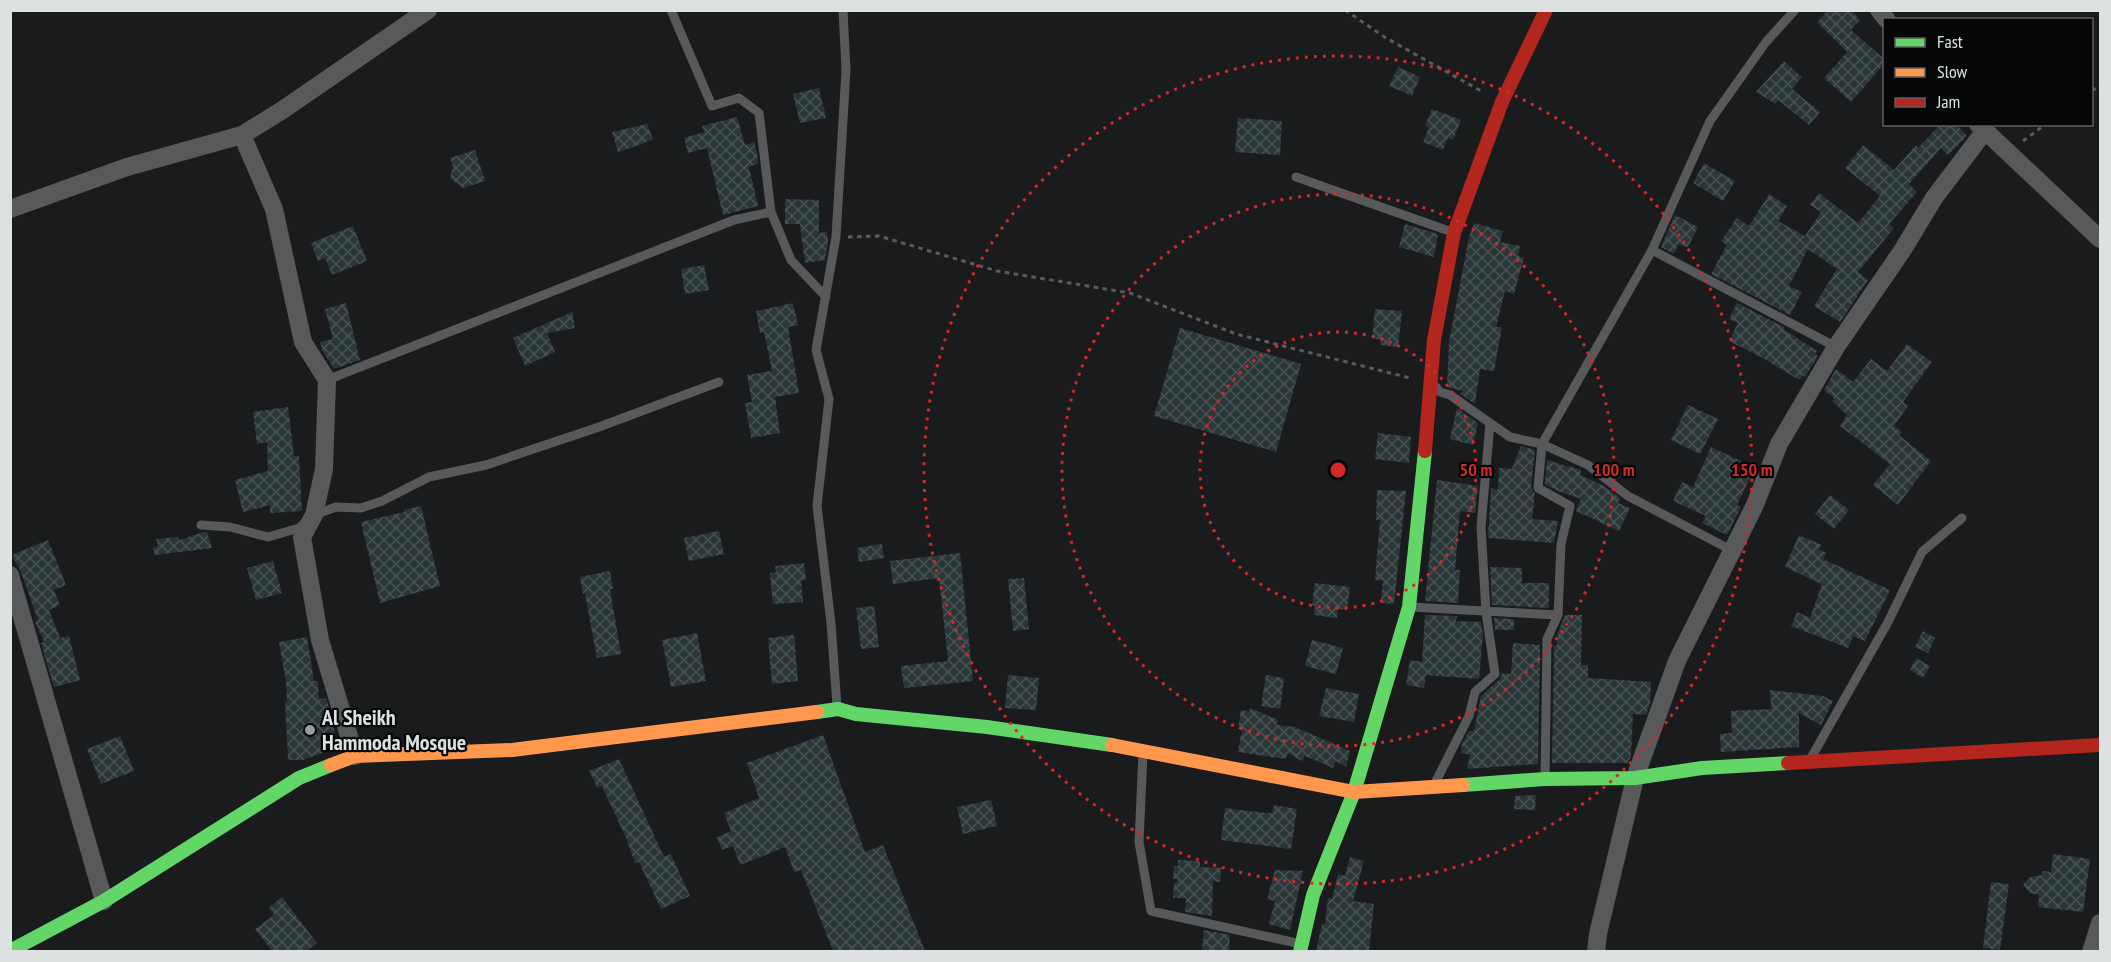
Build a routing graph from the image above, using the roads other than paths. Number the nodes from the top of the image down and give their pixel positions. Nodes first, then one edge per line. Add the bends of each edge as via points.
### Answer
1 (428, 10) edge
2 (671, 10) edge
3 (843, 10) edge
4 (1546, 10) edge
5 (1795, 10) edge
6 (1981, 128) edge
7 (242, 135) junction
8 (1296, 177) dead end
9 (10, 209) edge
10 (771, 212) junction
11 (1454, 233) junction
12 (2100, 239) edge
13 (1653, 250) junction
14 (826, 297) junction
15 (1836, 347) junction
16 (327, 380) junction
17 (719, 382) dead end
18 (1432, 383) junction
19 (1490, 423) junction
20 (1542, 444) junction
21 (314, 515) junction
22 (1962, 518) dead end
23 (201, 525) dead end
24 (1733, 551) junction
25 (10, 575) edge
26 (15, 607) edge
27 (1409, 607) junction
28 (1486, 612) junction
29 (1558, 615) junction
30 (837, 709) junction
31 (2100, 745) edge
32 (1143, 750) junction
33 (355, 756) junction
34 (1808, 762) junction
35 (1635, 778) junction
36 (1545, 779) junction
37 (1432, 787) junction
38 (1354, 792) junction
39 (104, 901) junction
40 (2100, 923) edge
41 (1300, 948) edge
42 (10, 951) edge
43 (1596, 951) edge
44 (2091, 951) edge

1 - 7 street
2 - 10 lane via 712,106 739,98 759,113
3 - 14 lane via 846,70 836,237
4 - 11 street via 1502,102
5 - 13 lane via 1766,42 1710,121
6 - 12 street
6 - 15 street
7 - 9 street via 127,167
7 - 16 street via 274,209 303,342
8 - 11 lane
10 - 14 lane via 791,260
10 - 16 lane via 734,220
11 - 18 street via 1434,340
13 - 15 lane
13 - 20 lane
14 - 30 lane via 816,350 829,399 817,506
15 - 24 street via 1779,444
16 - 21 street via 324,470
17 - 21 lane via 486,465 429,477 361,508 336,507
18 - 19 lane
18 - 27 street
19 - 20 lane via 1510,437
19 - 28 lane via 1481,527
20 - 24 lane via 1588,465 1628,496
20 - 29 lane via 1538,488 1570,506 1561,544
21 - 23 lane via 299,528 268,537 230,527
21 - 33 street via 302,537 320,640
22 - 34 lane via 1922,552 1888,622
24 - 35 street via 1677,661
25 - 26 street
26 - 39 street
27 - 28 lane
27 - 38 street
28 - 29 lane
28 - 37 lane via 1495,674 1475,692 1469,716
29 - 36 lane via 1547,639
30 - 32 street
30 - 33 street via 512,750
31 - 34 street
32 - 38 street
32 - 41 lane via 1139,843 1151,911
33 - 39 street via 299,778
34 - 35 street via 1702,768
35 - 36 street
35 - 43 street
36 - 37 street
37 - 38 street
38 - 41 street via 1313,895
39 - 42 street
40 - 44 street

